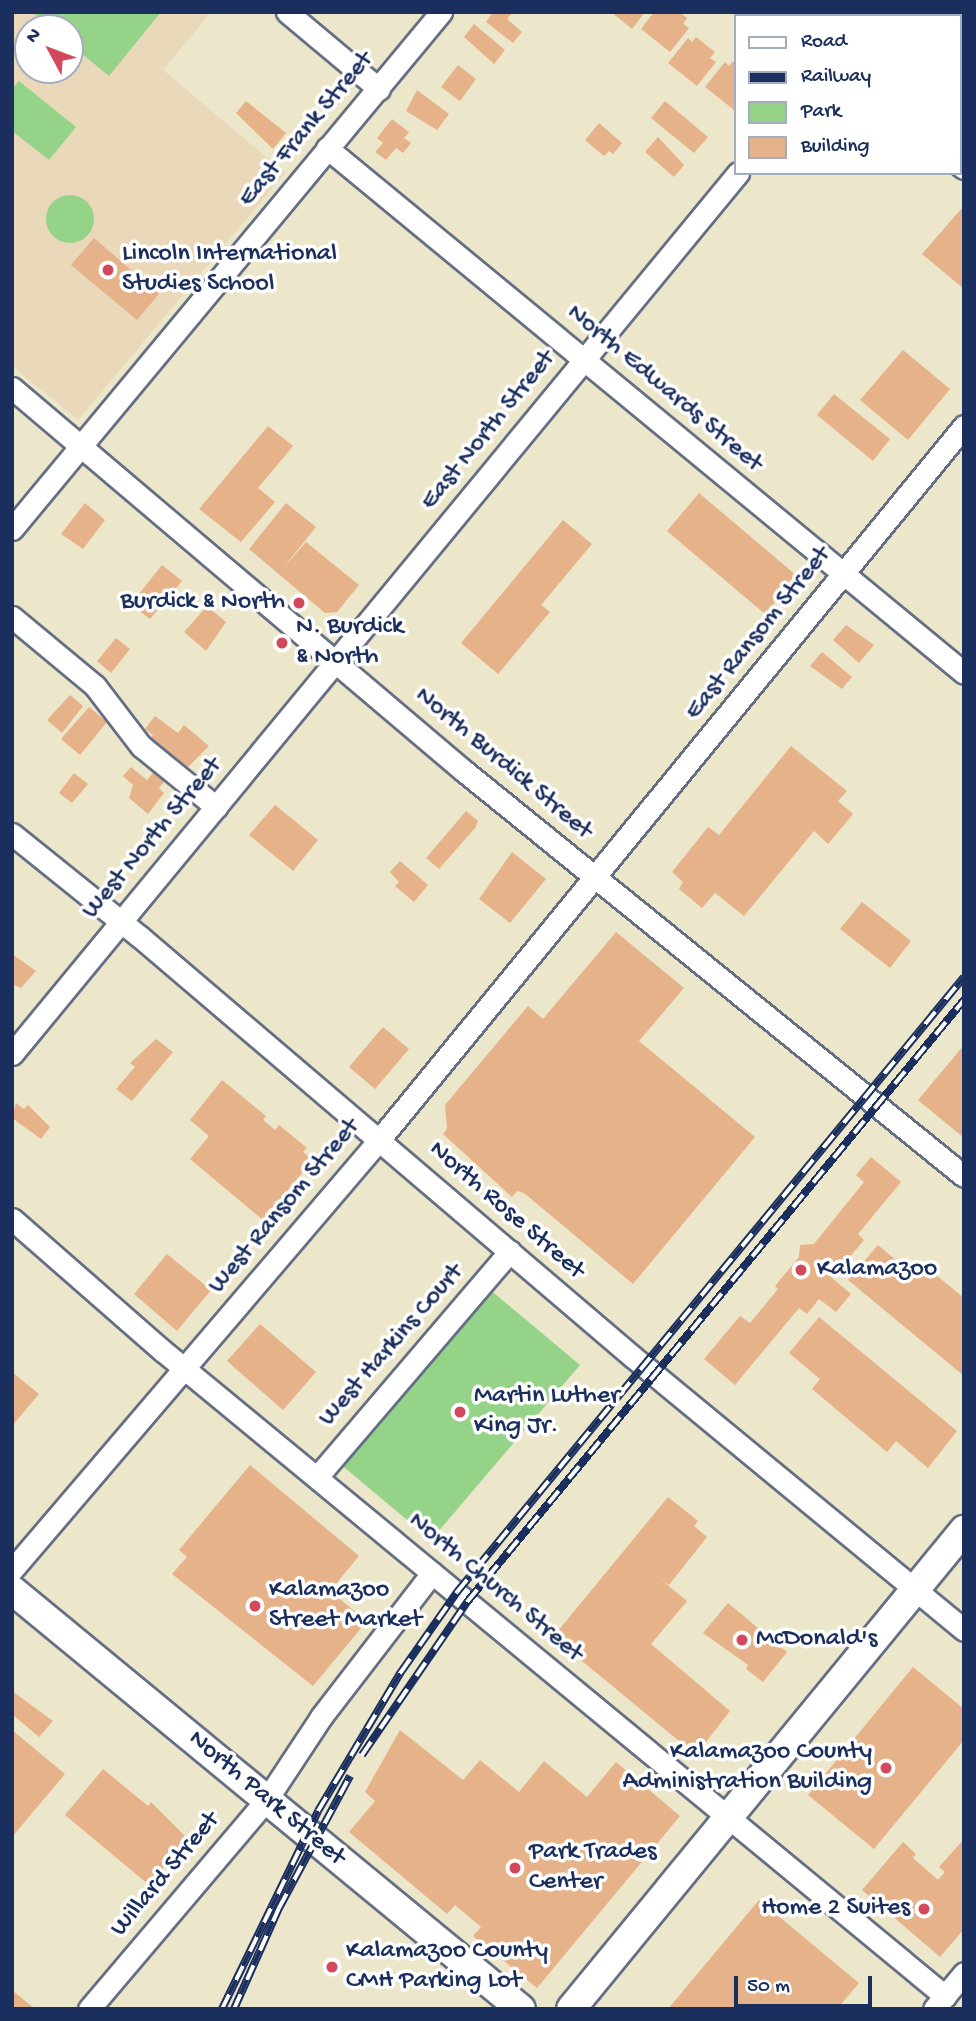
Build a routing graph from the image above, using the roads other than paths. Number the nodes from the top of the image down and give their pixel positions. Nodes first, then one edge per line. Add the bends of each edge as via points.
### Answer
1 (287, 12) edge
2 (441, 12) edge
3 (379, 89) junction
4 (327, 148) junction
5 (736, 175) edge
6 (584, 359) junction
7 (12, 388) edge
8 (964, 426) edge
9 (81, 446) junction
10 (12, 529) edge
11 (845, 574) junction
12 (12, 617) edge
13 (337, 659) junction
14 (964, 673) edge
15 (216, 807) junction
16 (12, 834) edge
17 (597, 877) junction
18 (121, 921) junction
19 (12, 1054) edge
20 (379, 1140) junction
21 (964, 1176) edge
22 (12, 1219) edge
23 (510, 1251) junction
24 (186, 1369) junction
25 (317, 1477) junction
26 (964, 1530) edge
27 (12, 1570) edge
28 (432, 1573) junction
29 (915, 1589) junction
30 (12, 1590) edge
31 (964, 1630) edge
32 (267, 1799) junction
33 (728, 1819) junction
34 (964, 1973) edge
35 (939, 2002) edge
36 (89, 2009) edge
37 (521, 2009) edge
38 (571, 2009) edge

1 - 3 street
2 - 3 street, East Frank Street
3 - 4 street, East Frank Street
4 - 6 street, North Edwards Street
4 - 9 street, East Frank Street
5 - 6 street, East North Street
6 - 11 street, North Edwards Street
6 - 13 street, East North Street
7 - 9 street, North Burdick Street
8 - 11 street, East Ransom Street
9 - 10 street, East Frank Street
9 - 13 street, North Burdick Street
11 - 14 street, North Edwards Street
11 - 17 street, East Ransom Street
12 - 15 street via 95,686 141,746
13 - 15 street, West North Street
13 - 17 street, North Burdick Street via 464,771
15 - 18 street, West North Street
16 - 18 street, North Rose Street
17 - 20 street, West Ransom Street
17 - 21 street, North Burdick Street
18 - 19 street, West North Street
18 - 20 street, North Rose Street
20 - 23 street, North Rose Street
20 - 24 street, West Ransom Street
22 - 24 street, North Church Street
23 - 25 street, West Harkins Court
23 - 29 street, North Rose Street
24 - 25 street, North Church Street
24 - 27 street, West Ransom Street
25 - 28 street, North Church Street
26 - 29 main road
28 - 32 street, Willard Street via 321,1717
28 - 33 street, North Church Street
29 - 31 street, North Rose Street
29 - 33 main road
30 - 32 main road, North Park Street
32 - 36 street, Willard Street
32 - 37 main road, North Park Street
33 - 35 street, North Church Street
33 - 38 main road
34 - 35 street

